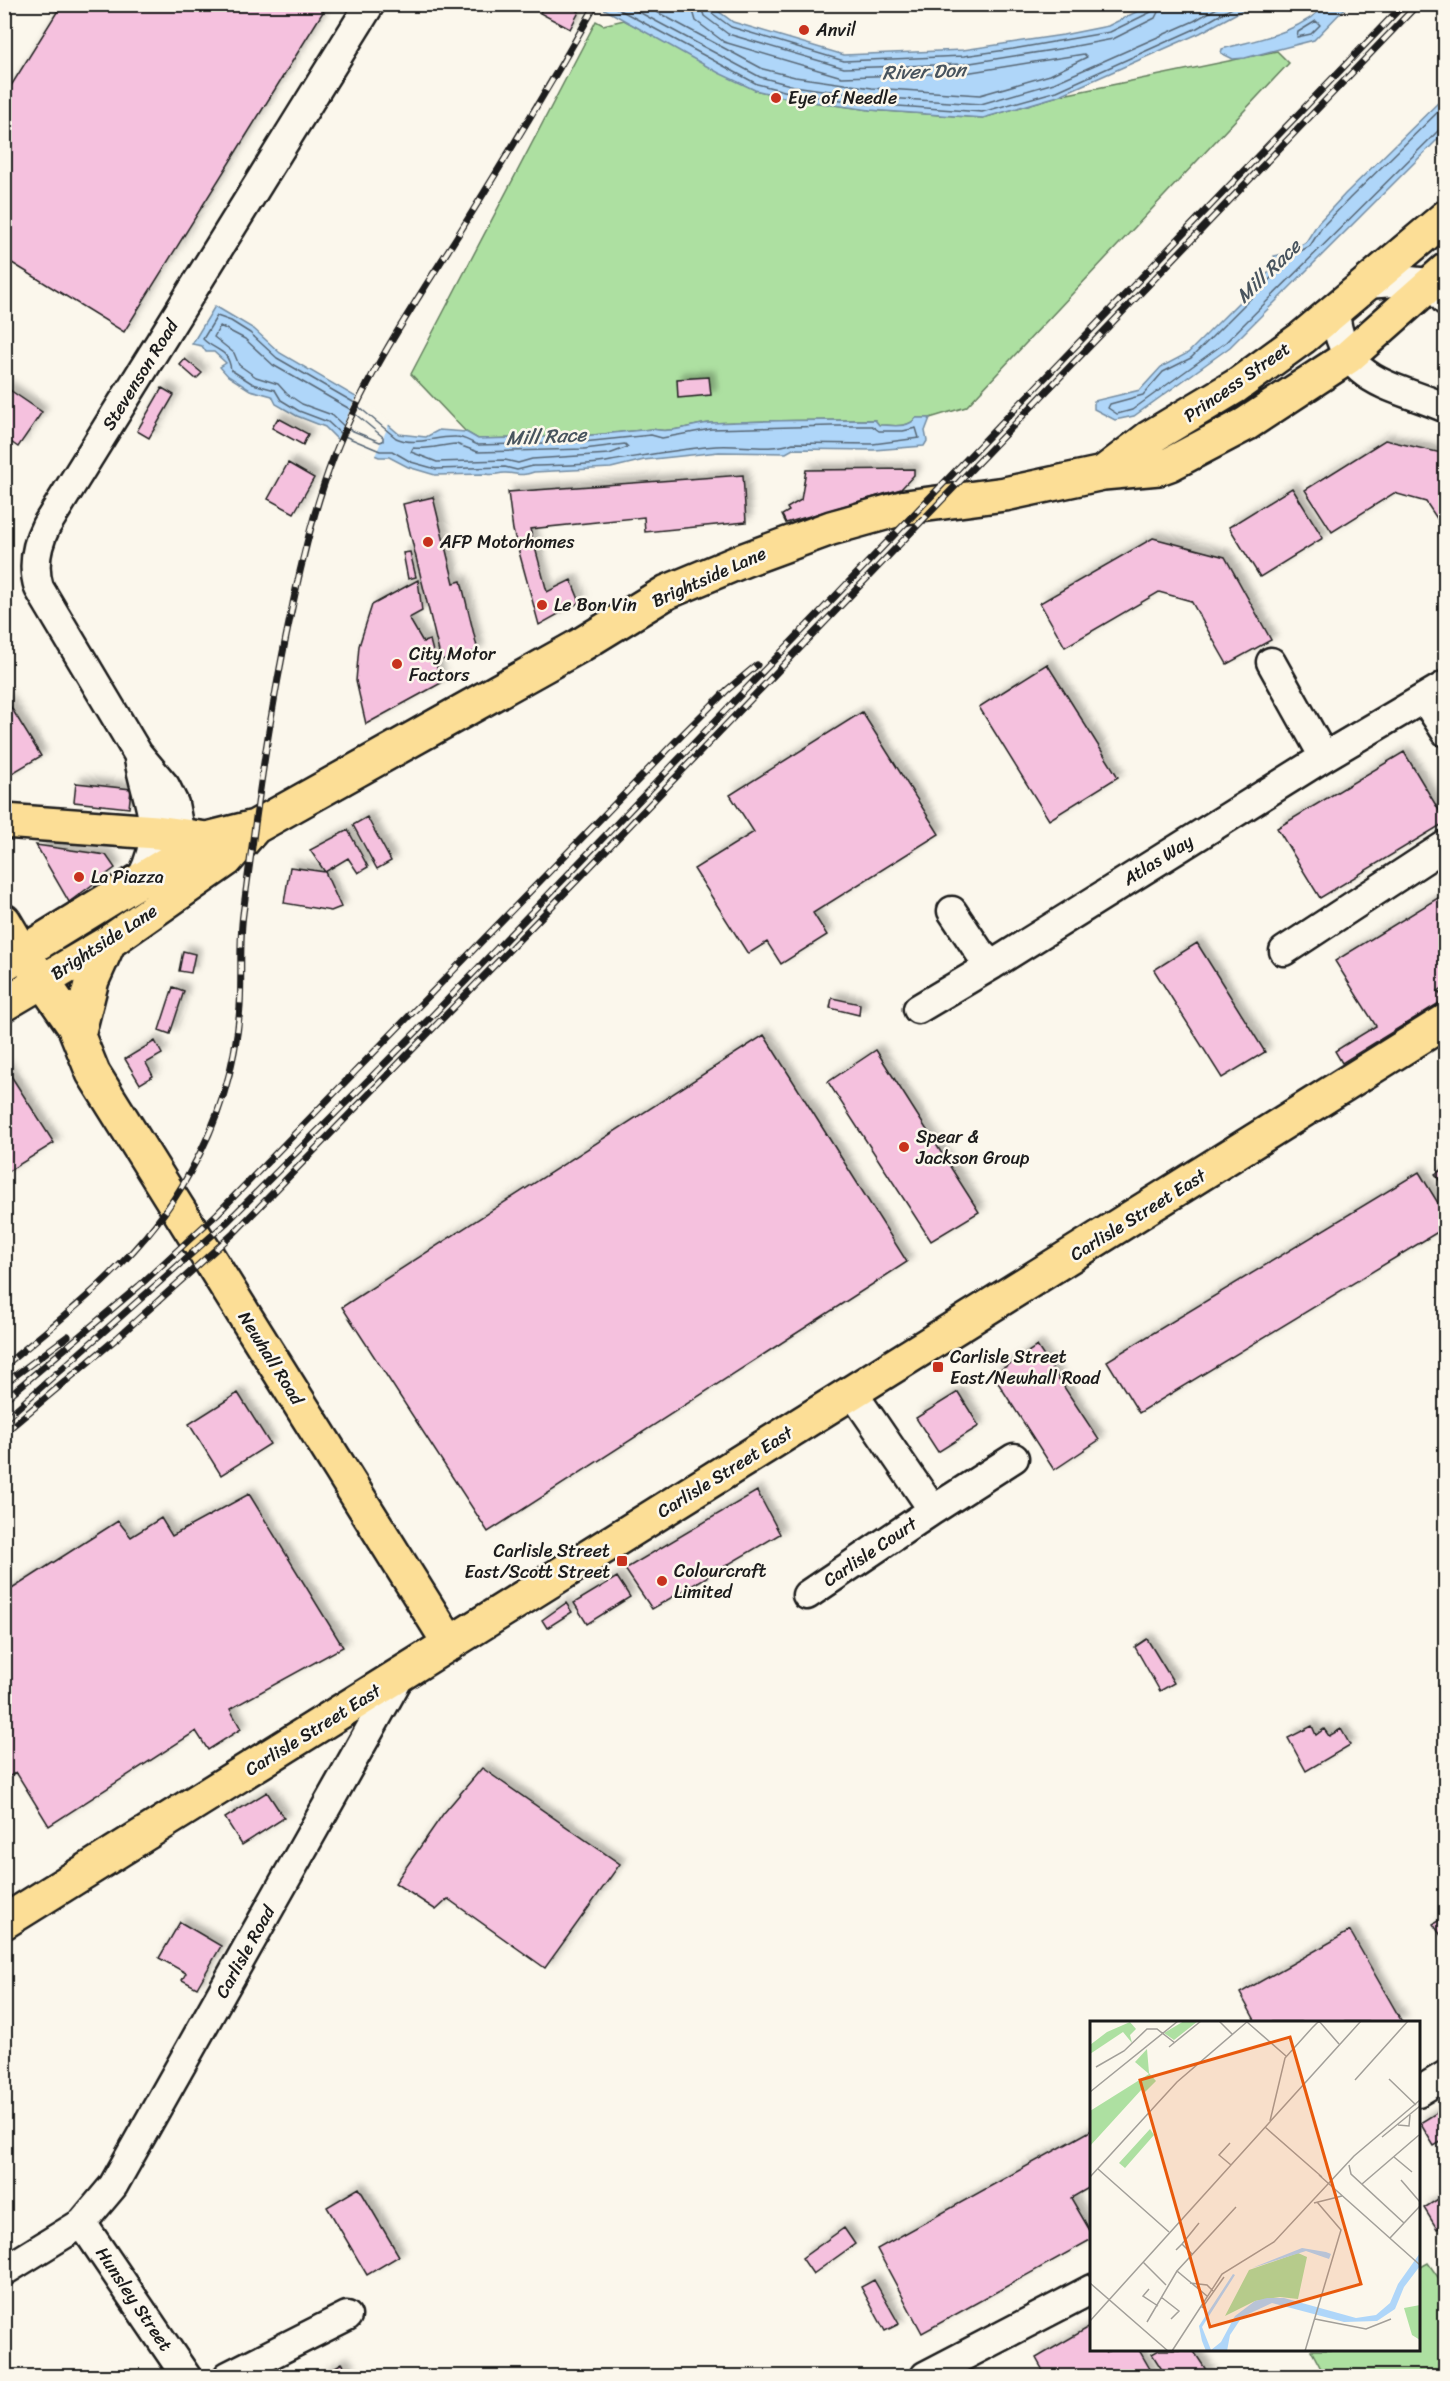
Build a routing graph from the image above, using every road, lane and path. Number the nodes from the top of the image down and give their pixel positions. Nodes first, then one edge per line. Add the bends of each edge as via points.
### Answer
1 (370, 4) edge
2 (1446, 217) edge
3 (1366, 284) junction
4 (1441, 285) edge
5 (1335, 311) junction
6 (1348, 357) junction
7 (1441, 401) edge
8 (1103, 473) junction
9 (1271, 662) dead end
10 (1435, 692) edge
11 (1446, 732) edge
12 (1324, 757) junction
13 (12, 821) edge
14 (255, 827) junction
15 (180, 841) junction
16 (1446, 845) edge
17 (168, 899) junction
18 (952, 911) dead end
19 (4, 921) edge
20 (109, 942) junction
21 (1284, 951) dead end
22 (992, 965) junction
23 (17, 977) edge
24 (918, 1008) dead end
25 (1446, 1021) edge
26 (78, 1035) junction
27 (93, 1073) junction
28 (853, 1393) junction
29 (1014, 1458) dead end
30 (933, 1510) junction
31 (807, 1594) dead end
32 (450, 1644) junction
33 (400, 1676) junction
34 (4, 1922) edge
35 (1446, 2075) edge
36 (1420, 2091) edge
37 (82, 2223) junction
38 (4, 2271) edge
39 (1090, 2290) edge
40 (347, 2316) dead end
41 (186, 2376) edge
42 (228, 2376) edge
43 (925, 2376) edge

1 - 15 street, Stevenson Road via 38,544 35,565 39,588 138,754
2 - 3 main road, Princess Street
3 - 4 street via 1408,281
3 - 5 main road, Princess Street
4 - 6 main road
5 - 6 street
5 - 8 main road, Princess Street via 1236,386 1149,438
6 - 7 street via 1370,379
6 - 8 main road via 1210,445 1159,468
8 - 14 main road, Brightside Lane via 1051,486 906,507 867,517 666,592 579,646
9 - 12 street
10 - 11 street, Atlas Way
10 - 12 street, Atlas Way
12 - 22 street, Atlas Way
13 - 15 main road
14 - 15 main road, Brightside Lane
14 - 17 main road, Brightside Lane via 226,860
15 - 17 street, Stevenson Road
15 - 23 main road, Brightside Lane via 142,878
16 - 21 street
17 - 20 main road, Brightside Lane
18 - 22 street
19 - 23 main road, Newhall Road
20 - 23 main road, Brightside Lane
20 - 26 main road via 92,980
22 - 24 street, Atlas Way
23 - 26 main road, Newhall Road
23 - 27 main road, Newhall Road via 57,1038
25 - 28 main road, Carlisle Street East
26 - 27 main road, Newhall Road
27 - 32 main road, Newhall Road
28 - 30 street, Carlisle Court
28 - 32 main road, Carlisle Street East
29 - 30 street, Carlisle Court
30 - 31 street, Carlisle Court
32 - 33 main road, Carlisle Street East
33 - 34 main road, Carlisle Street East
33 - 37 street, Carlisle Road via 113,2186
35 - 36 street
37 - 38 street, Carlisle Road
37 - 41 street, Hunsley Street
39 - 43 street
40 - 42 street

